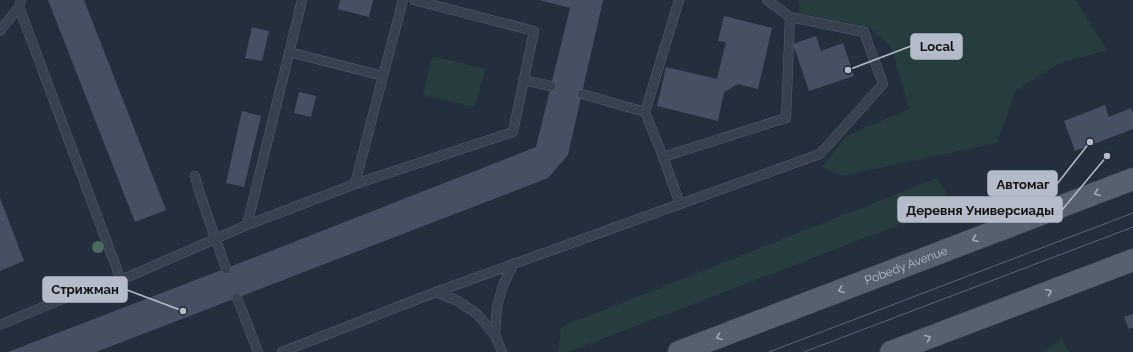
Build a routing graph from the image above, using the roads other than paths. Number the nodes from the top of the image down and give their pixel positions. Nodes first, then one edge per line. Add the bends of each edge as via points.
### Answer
1 (302, 0) edge
2 (403, 0) edge
3 (414, 0) edge
4 (679, 0) edge
5 (767, 0) edge
6 (20, 3) edge
7 (790, 17) junction
8 (0, 31) edge
9 (289, 52) junction
10 (383, 76) junction
11 (523, 80) junction
12 (551, 86) dead end
13 (582, 94) dead end
14 (645, 112) junction
15 (663, 157) junction
16 (195, 176) dead end
17 (1133, 179) edge
18 (355, 184) junction
19 (680, 204) junction
20 (248, 225) junction
21 (216, 238) junction
22 (1133, 260) edge
23 (514, 264) junction
24 (226, 268) dead end
25 (121, 280) junction
26 (436, 292) junction
27 (237, 298) dead end
28 (0, 325) edge
29 (495, 335) junction
30 (258, 352) edge
31 (282, 352) edge
32 (502, 352) edge
33 (678, 352) edge
34 (891, 352) edge

1 - 9 lane
2 - 10 lane
3 - 11 lane via 534,31
4 - 14 lane
5 - 7 lane
6 - 8 lane
6 - 25 lane
7 - 15 lane via 786,118
7 - 19 lane via 864,32 883,84 820,154
9 - 10 lane
9 - 20 lane
10 - 18 lane
11 - 12 lane
11 - 18 lane via 513,132
13 - 14 lane
14 - 15 lane
15 - 19 lane
16 - 21 lane
17 -> 33 main road, Pobedy Avenue
18 - 20 lane
19 - 23 lane
20 - 21 lane
21 - 24 lane
21 - 25 lane
34 -> 22 main road
23 - 26 lane
23 - 29 lane via 497,308
25 - 28 lane via 77,293
26 - 29 lane via 458,301 476,314
26 - 31 lane
27 - 30 lane
29 - 32 lane

